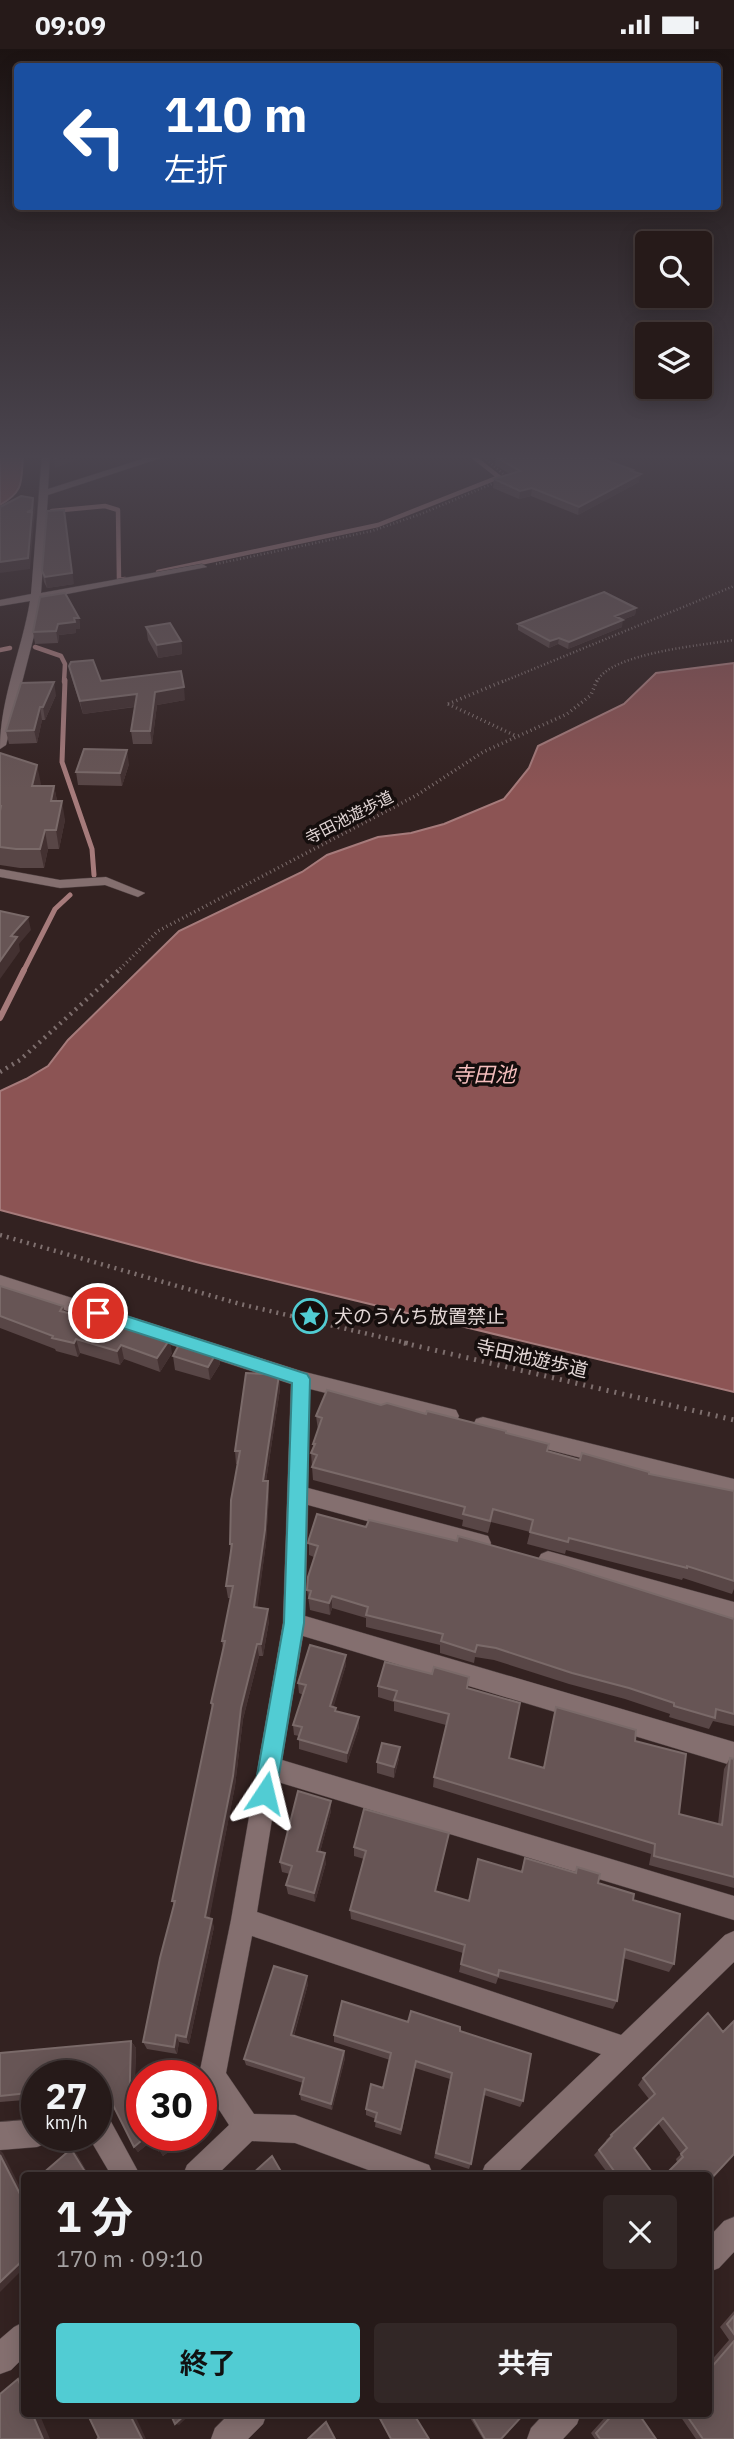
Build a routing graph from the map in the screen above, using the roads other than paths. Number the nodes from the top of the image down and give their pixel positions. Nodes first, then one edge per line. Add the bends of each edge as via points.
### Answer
1 (38, 567) edge
2 (202, 567) dead end
3 (36, 596) junction
4 (0, 603) edge
5 (0, 745) edge
6 (0, 873) edge
7 (138, 893) dead end
8 (0, 1282) edge
9 (301, 1379) junction
10 (734, 1488) edge
11 (299, 1493) junction
12 (496, 1547) edge
13 (523, 1555) edge
14 (734, 1612) edge
15 (294, 1623) junction
16 (734, 1754) edge
17 (269, 1767) junction
18 (734, 1908) edge
19 (243, 1920) junction
20 (734, 1944) edge
21 (625, 2049) junction
22 (247, 2127) junction
23 (21, 2134) edge
24 (0, 2136) edge
25 (112, 2151) edge
26 (124, 2172) edge
27 (200, 2172) edge
28 (411, 2172) edge
29 (498, 2172) edge
30 (734, 2231) edge
31 (712, 2255) edge
32 (21, 2340) edge
33 (0, 2359) edge
34 (248, 2417) edge
35 (562, 2417) edge
36 (226, 2439) edge
37 (542, 2439) edge

1 - 3 street
2 - 3 street
3 - 4 street
3 - 5 street
6 - 7 street via 60,884 106,881
8 - 9 street
9 - 10 street
9 - 11 street
11 - 12 street
11 - 15 street
13 - 14 street
15 - 16 street
15 - 17 street
17 - 18 street
17 - 19 street
19 - 21 street
19 - 22 street via 212,2076
20 - 21 street
21 - 29 street
22 - 27 street
22 - 28 street via 295,2129
23 - 24 street
25 - 26 street
30 - 31 street
32 - 33 street
34 - 36 street
35 - 37 street

